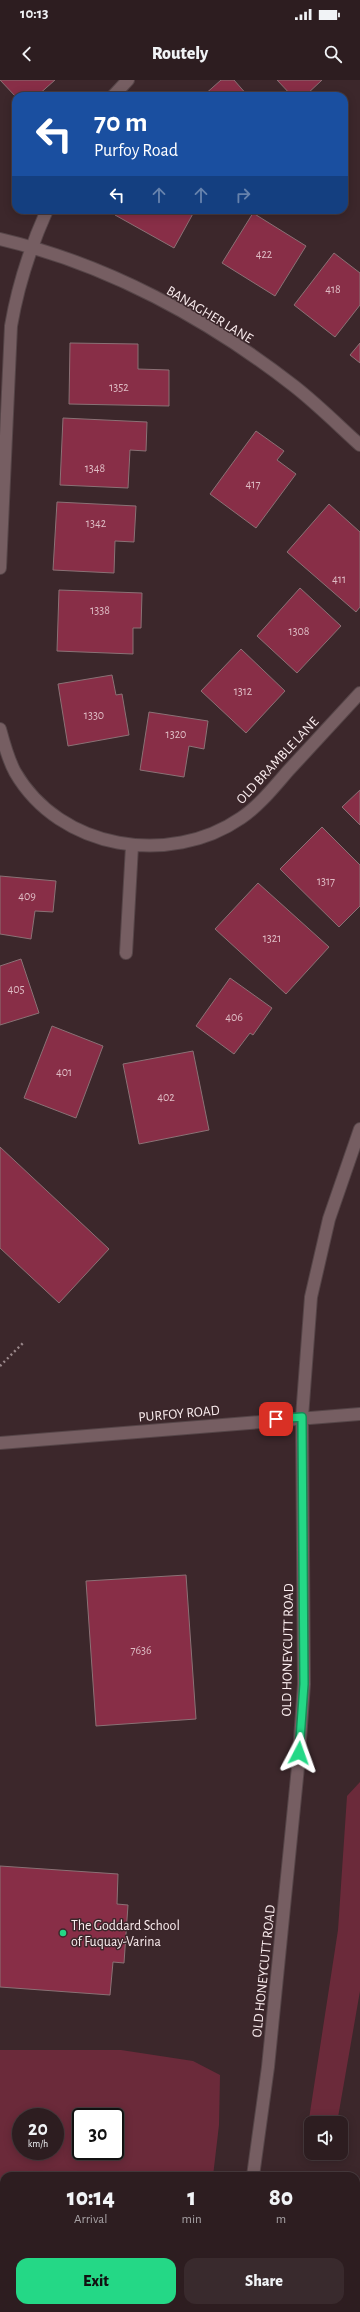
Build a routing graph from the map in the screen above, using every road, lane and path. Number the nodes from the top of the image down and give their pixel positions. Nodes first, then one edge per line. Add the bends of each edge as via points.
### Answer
1 (128, 80) edge
2 (117, 92) edge
3 (45, 214) edge
4 (0, 239) edge
5 (31, 246) junction
6 (360, 445) edge
7 (0, 568) edge
8 (360, 693) edge
9 (0, 729) edge
10 (132, 846) junction
11 (126, 953) dead end
12 (360, 1129) edge
13 (24, 1342) dead end
14 (0, 1366) edge
15 (360, 1414) edge
16 (302, 1417) junction
17 (0, 1443) edge
18 (254, 2172) edge

1 - 2 street
3 - 5 street
4 - 5 street, BANAGHER LANE
5 - 6 street, BANAGHER LANE via 128,285 183,312 224,337 295,387
5 - 7 street via 18,287 11,326
8 - 10 street, OLD BRAMBLE LANE via 264,798 242,818 219,832 194,842
9 - 10 street, OLD BRAMBLE LANE via 4,746 16,772 49,810 97,838
10 - 11 street
12 - 16 street, OLD HONEYCUTT ROAD via 329,1219 310,1297
13 - 14 path
15 - 16 street, PURFOY ROAD
16 - 17 street, PURFOY ROAD
16 - 18 street, OLD HONEYCUTT ROAD via 304,1684 268,2067

